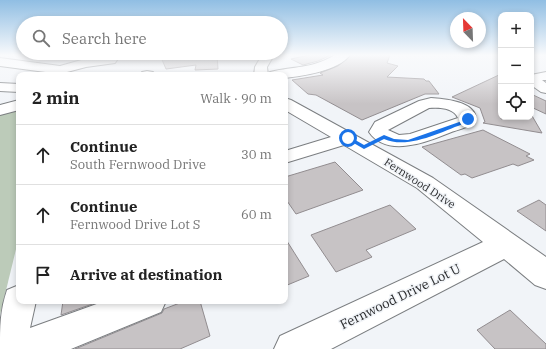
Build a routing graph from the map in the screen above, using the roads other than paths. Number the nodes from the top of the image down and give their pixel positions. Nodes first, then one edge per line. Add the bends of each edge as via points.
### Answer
1 (303, 71) edge
2 (288, 73) edge
3 (546, 76) edge
4 (0, 87) edge
5 (16, 88) edge
6 (546, 89) edge
7 (288, 104) edge
8 (16, 106) edge
9 (0, 110) edge
10 (384, 137) dead end
11 (356, 143) junction
12 (288, 156) edge
13 (507, 244) junction
14 (546, 275) edge
15 (18, 304) edge
16 (141, 304) edge
17 (8, 349) edge
18 (25, 349) edge
19 (293, 349) edge

1 - 2 street
3 - 6 street via 538,76 532,80
4 - 5 street
7 - 11 street, Fernwood Drive
8 - 9 street
10 - 11 street
11 - 12 street
11 - 13 street, Fernwood Drive via 425,183
13 - 14 street, Fernwood Drive
13 - 19 street, Fernwood Drive Lot U
15 - 17 street
16 - 18 street

